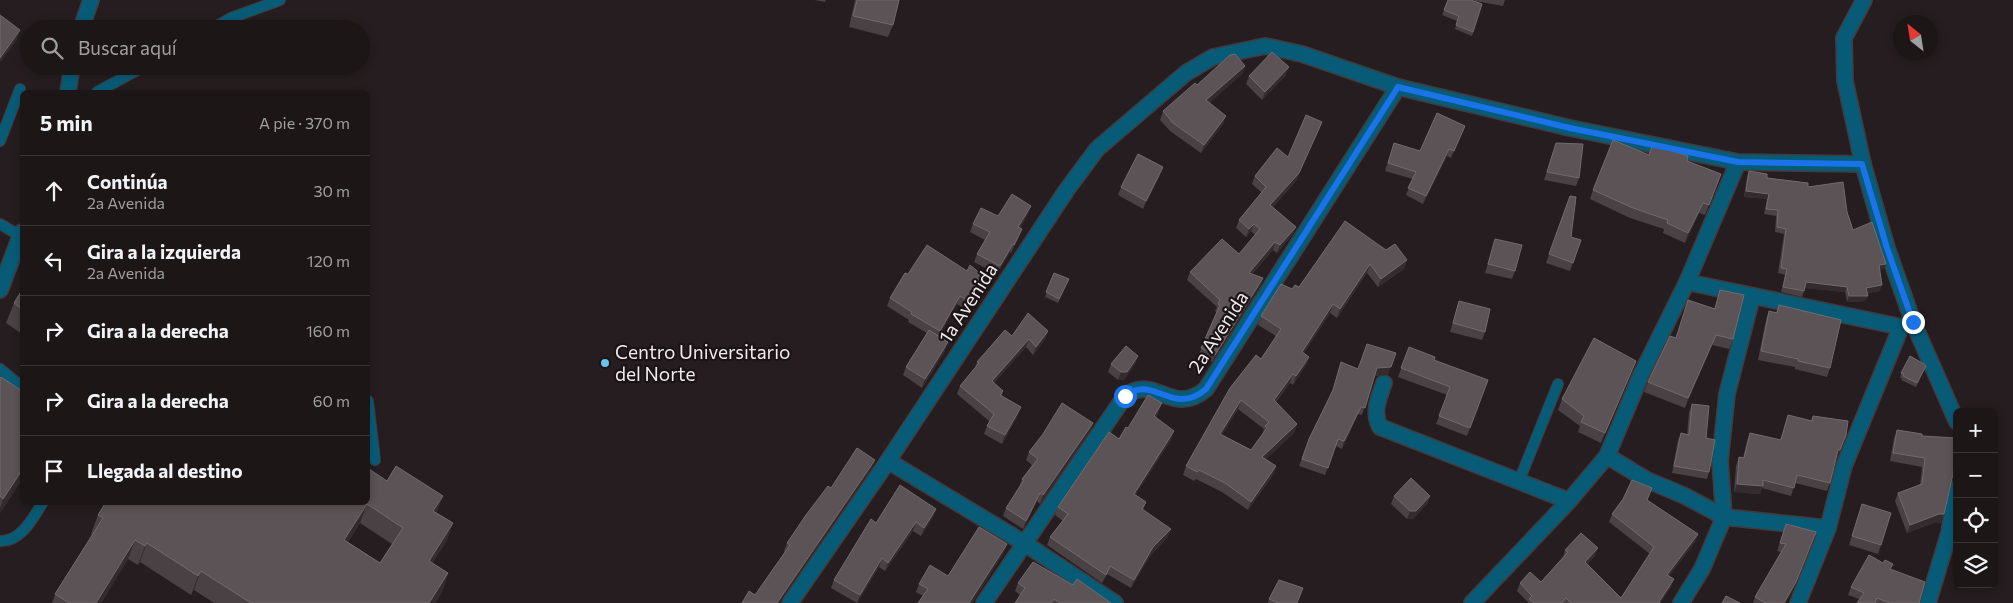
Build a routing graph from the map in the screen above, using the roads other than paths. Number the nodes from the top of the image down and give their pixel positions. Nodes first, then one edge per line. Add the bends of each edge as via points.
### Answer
1 (91, 0) edge
2 (280, 0) edge
3 (1864, 0) edge
4 (83, 20) edge
5 (228, 20) edge
6 (71, 75) edge
7 (128, 75) edge
8 (1398, 87) junction
9 (20, 89) dead end
10 (68, 90) edge
11 (101, 90) edge
12 (0, 141) edge
13 (1738, 162) junction
14 (1862, 164) junction
15 (0, 224) edge
16 (20, 234) edge
17 (20, 240) edge
18 (1687, 282) junction
19 (0, 290) edge
20 (1752, 297) junction
21 (1907, 325) junction
22 (0, 369) edge
23 (1384, 383) dead end
24 (1558, 384) dead end
25 (20, 385) edge
26 (1953, 414) edge
27 (370, 418) edge
28 (1607, 456) junction
29 (375, 460) dead end
30 (888, 461) junction
31 (1519, 481) junction
32 (1955, 498) edge
33 (1569, 501) junction
34 (41, 505) edge
35 (1724, 516) junction
36 (1828, 528) junction
37 (0, 541) edge
38 (1024, 544) junction
39 (790, 603) edge
40 (984, 603) edge
41 (1115, 603) edge
42 (1472, 603) edge
43 (1682, 603) edge
44 (1798, 603) edge
45 (1928, 603) edge

1 - 4 street
2 - 5 lane
3 - 14 street via 1844,38 1845,81
6 - 10 street
7 - 11 lane
8 - 13 street, 1a Avenida via 1570,128
8 - 30 street, 1a Avenida via 1302,54 1266,46 1213,57 1186,73 1097,149 1066,190
8 - 38 street, 2a Avenida via 1206,389 1196,398 1183,401 1144,389 1133,390 1125,396
9 - 12 lane
13 - 14 street, 1a Avenida
13 - 18 street
14 - 21 street
15 - 16 lane
17 - 19 street
18 - 20 street
18 - 28 street via 1641,375
20 - 21 street
20 - 35 street via 1728,394 1720,461
21 - 26 street
21 - 36 street via 1844,466
22 - 25 lane
23 - 31 street via 1375,410 1380,427
24 - 31 lane
27 - 29 lane
28 - 33 street
28 - 35 street via 1647,480
30 - 38 street
30 - 39 street, 1a Avenida
31 - 33 street
32 - 45 street via 1949,533
33 - 42 street
34 - 37 lane via 27,527 9,541
35 - 36 street
35 - 43 street via 1702,569
36 - 44 street
38 - 40 street, 2a Avenida
38 - 41 street

